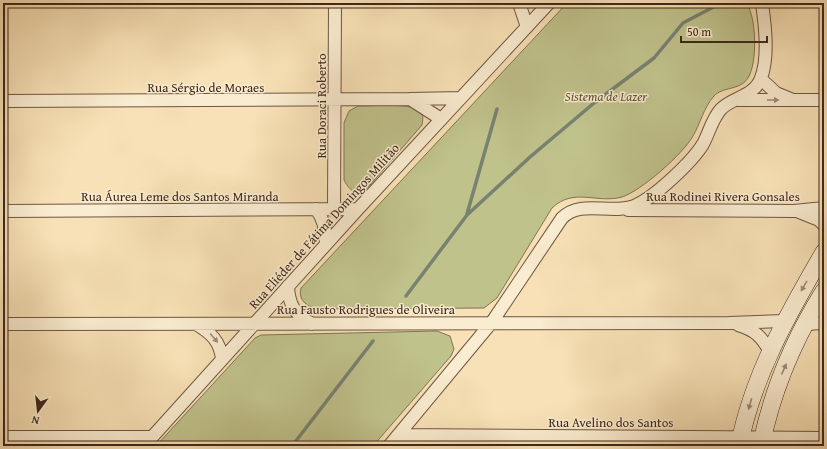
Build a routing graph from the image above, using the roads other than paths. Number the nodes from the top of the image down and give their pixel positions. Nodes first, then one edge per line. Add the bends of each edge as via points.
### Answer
1 (335, 3) edge
2 (519, 3) edge
3 (549, 3) edge
4 (762, 3) edge
5 (527, 27) junction
6 (761, 79) junction
7 (461, 98) junction
8 (410, 99) junction
9 (336, 100) junction
10 (734, 100) junction
11 (793, 100) junction
12 (824, 100) edge
13 (3, 101) edge
14 (441, 118) junction
15 (334, 208) junction
16 (824, 208) edge
17 (316, 209) junction
18 (358, 209) junction
19 (622, 210) junction
20 (794, 210) junction
21 (3, 211) edge
22 (824, 225) edge
23 (326, 244) junction
24 (824, 252) edge
25 (288, 286) junction
26 (821, 303) edge
27 (785, 320) junction
28 (492, 322) junction
29 (730, 323) junction
30 (824, 323) edge
31 (3, 324) edge
32 (196, 324) junction
33 (254, 324) junction
34 (312, 324) junction
35 (804, 324) junction
36 (770, 352) junction
37 (222, 359) junction
38 (399, 435) junction
39 (3, 437) edge
40 (824, 438) edge
41 (740, 441) edge
42 (105, 442) edge
43 (148, 442) edge
44 (762, 442) edge
45 (389, 446) edge

1 - 9 street, Rua Doraci Roberto
2 - 5 street
3 - 5 street, Rua Eliéder de Fátima Domingos Militão
4 - 6 street via 765,44
5 - 7 street, Rua Eliéder de Fátima Domingos Militão
6 - 10 street via 751,92
6 - 11 street via 776,93
7 - 8 street, Rua Sérgio de Moraes
7 - 14 street, Rua Eliéder de Fátima Domingos Militão
8 - 9 street, Rua Sérgio de Moraes
8 - 14 street
9 - 13 street, Rua Sérgio de Moraes
9 - 15 street, Rua Doraci Roberto
10 -> 11 street
10 - 19 street via 721,109 703,143 688,163 653,194
11 - 12 street
14 - 18 street, Rua Eliéder de Fátima Domingos Militão
15 - 17 street, Rua Áurea Leme dos Santos Miranda
15 - 18 street, Rua Áurea Leme dos Santos Miranda
16 - 20 street, Rua Rodinei Rivera Gonsales
17 - 21 street, Rua Áurea Leme dos Santos Miranda
17 - 23 street via 321,215
18 - 23 street, Rua Eliéder de Fátima Domingos Militão
19 - 20 street, Rua Rodinei Rivera Gonsales
19 - 28 street, Rua Rodinei Rivera Gonsales via 578,208 568,212
20 - 22 street via 809,214
23 - 25 street, Rua Eliéder de Fátima Domingos Militão
24 -> 27 main road
25 - 33 street, Rua Eliéder de Fátima Domingos Militão
25 - 34 street via 288,300 294,310
26 - 35 main road
27 - 29 street, Rua Fausto Rodrigues de Oliveira
27 - 36 main road
28 - 29 street, Rua Fausto Rodrigues de Oliveira
28 - 34 street, Rua Fausto Rodrigues de Oliveira
28 - 38 street, Rua Rodinei Rivera Gonsales
29 - 36 street, Rua Fausto Rodrigues de Oliveira via 751,329 762,339
30 - 35 street
31 - 32 street, Rua Fausto Rodrigues de Oliveira
32 - 33 street, Rua Fausto Rodrigues de Oliveira
32 -> 37 street via 216,340
33 - 34 street, Rua Fausto Rodrigues de Oliveira
33 - 37 street, Rua Eliéder de Fátima Domingos Militão
44 -> 35 main road via 777,384
36 -> 41 main road via 754,389
37 - 43 street, Rua Eliéder de Fátima Domingos Militão
38 - 41 street, Rua Avelino dos Santos
38 - 45 street, Rua Rodinei Rivera Gonsales
39 - 42 street
40 - 44 street, Rua Avelino dos Santos
41 - 44 street, Rua Avelino dos Santos
42 - 43 street

